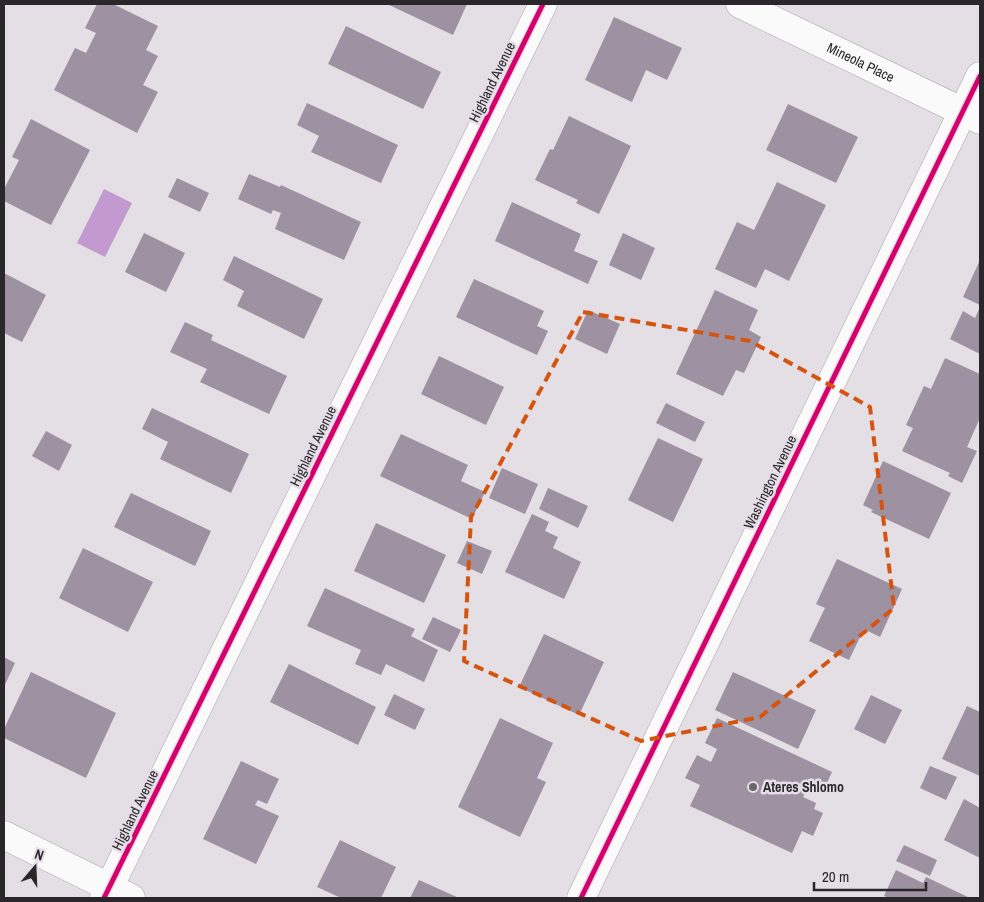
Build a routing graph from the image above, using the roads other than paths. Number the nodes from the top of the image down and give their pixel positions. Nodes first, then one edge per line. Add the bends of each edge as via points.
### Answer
1 (543, 4) edge
2 (740, 4) edge
3 (980, 76) edge
4 (972, 116) edge
5 (4, 835) edge
6 (115, 895) edge
7 (581, 898) edge

1 - 6 street, Highland Avenue
2 - 4 street, Mineola Place
3 - 4 street, Washington Avenue
4 - 7 street, Washington Avenue
5 - 6 street

